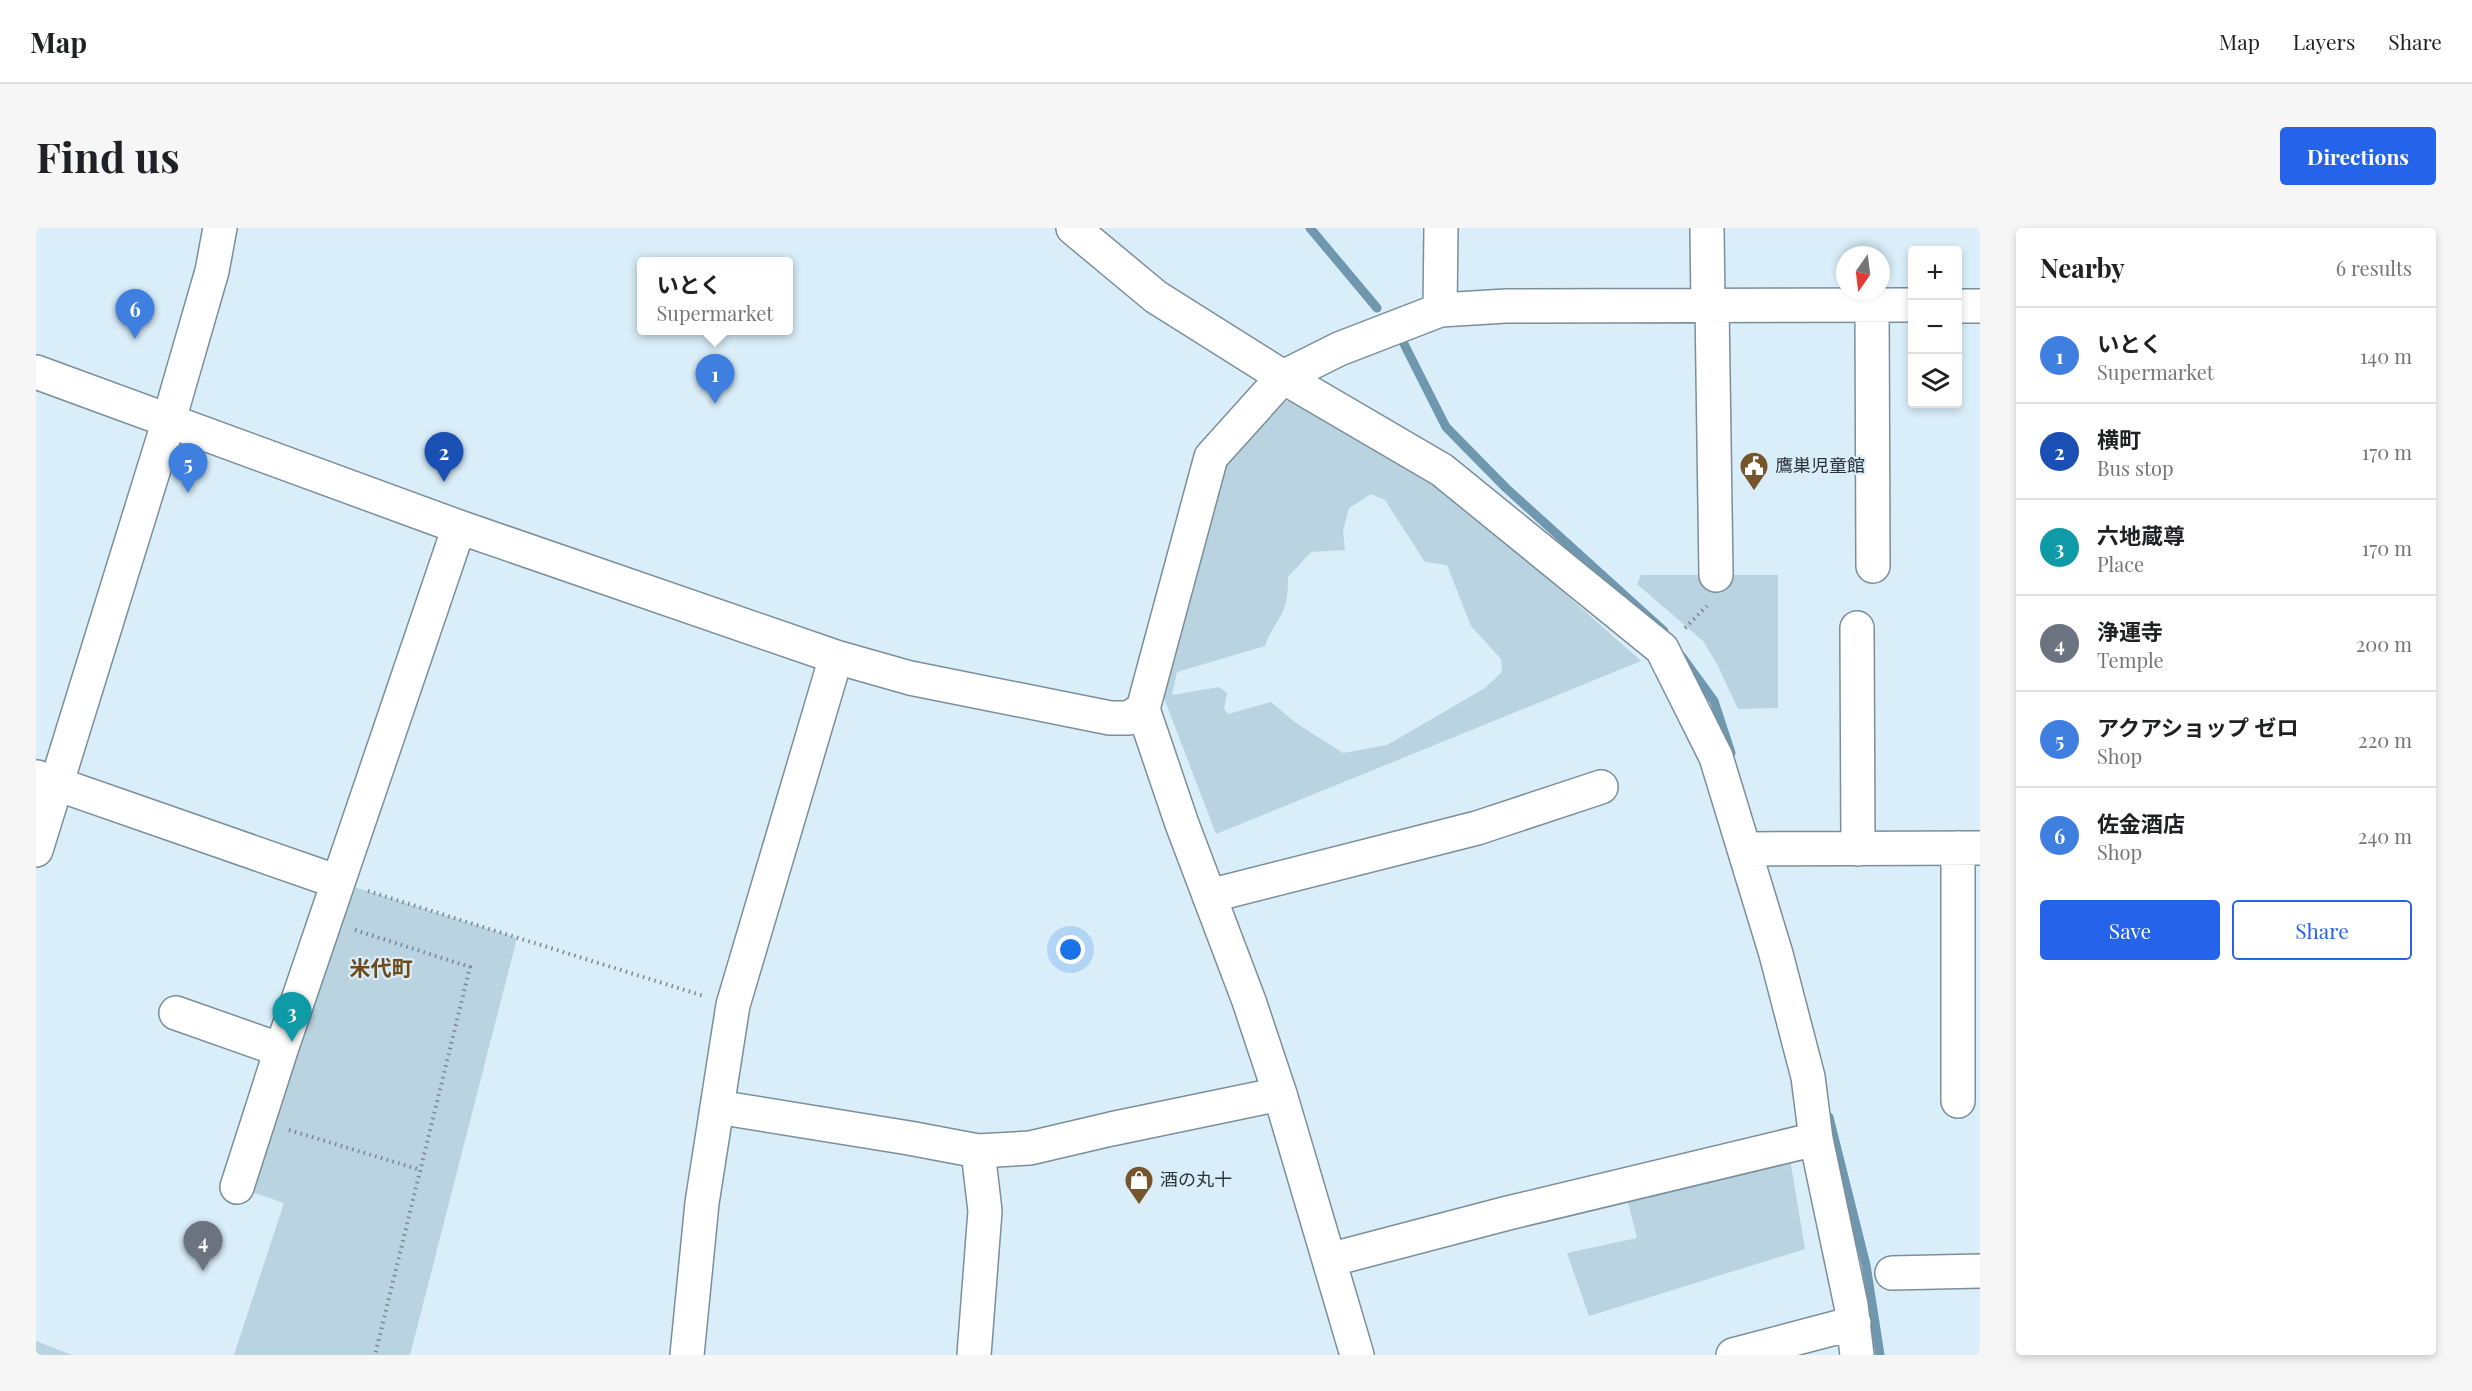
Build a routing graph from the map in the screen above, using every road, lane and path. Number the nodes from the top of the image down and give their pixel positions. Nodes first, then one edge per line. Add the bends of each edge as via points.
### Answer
1 (220, 228) edge
2 (1073, 228) edge
3 (1441, 228) edge
4 (1707, 228) edge
5 (1710, 305) junction
6 (1872, 305) junction
7 (1908, 305) edge
8 (1962, 306) edge
9 (1980, 306) edge
10 (1440, 310) junction
11 (36, 372) edge
12 (1283, 377) junction
13 (169, 420) junction
14 (459, 527) junction
15 (1873, 566) dead end
16 (1716, 575) dead end
17 (1857, 627) dead end
18 (836, 657) junction
19 (1143, 710) junction
20 (46, 780) edge
21 (1601, 787) dead end
22 (1969, 848) edge
23 (1745, 849) junction
24 (1858, 849) junction
25 (36, 850) edge
26 (338, 882) junction
27 (1209, 896) junction
28 (325, 921) junction
29 (733, 1005) junction
30 (176, 1012) dead end
31 (281, 1050) junction
32 (1280, 1094) junction
33 (1958, 1101) dead end
34 (717, 1107) junction
35 (258, 1121) junction
36 (1816, 1139) junction
37 (978, 1151) junction
38 (420, 1170) junction
39 (237, 1187) dead end
40 (1329, 1260) junction
41 (1980, 1271) edge
42 (1892, 1273) dead end
43 (1856, 1339) edge
44 (375, 1355) edge
45 (687, 1355) edge
46 (974, 1355) edge
47 (1357, 1355) edge
48 (1733, 1355) edge

1 - 13 street via 212,271
2 - 12 street via 1156,297
3 - 10 street
4 - 5 street
5 - 6 street
5 - 10 street
5 - 16 street
6 - 7 street
6 - 15 street
8 - 9 street
10 - 12 street via 1338,350
11 - 13 street
12 - 19 street via 1211,457
12 - 23 street via 1442,470 1662,649 1716,757
13 - 14 street
13 - 20 street
14 - 18 street
14 - 26 street
17 - 24 street
18 - 19 street via 921,681 1110,718 1129,718
18 - 29 street
19 - 27 street
20 - 25 street
20 - 26 street
21 - 27 street via 1477,828
22 - 24 street
22 - 33 street
23 - 24 street
23 - 36 street via 1808,1077
26 - 28 street
26 - 29 path
27 - 32 street
28 - 31 street
28 - 38 path via 470,967
29 - 34 street
30 - 31 street
31 - 35 street
32 - 37 street via 1030,1148
32 - 40 street
34 - 37 street
34 - 45 street via 702,1203
35 - 38 path
35 - 39 street
36 - 40 street
36 - 43 street
37 - 46 street via 985,1211
38 - 44 path
40 - 47 street
41 - 42 street
43 - 48 street

